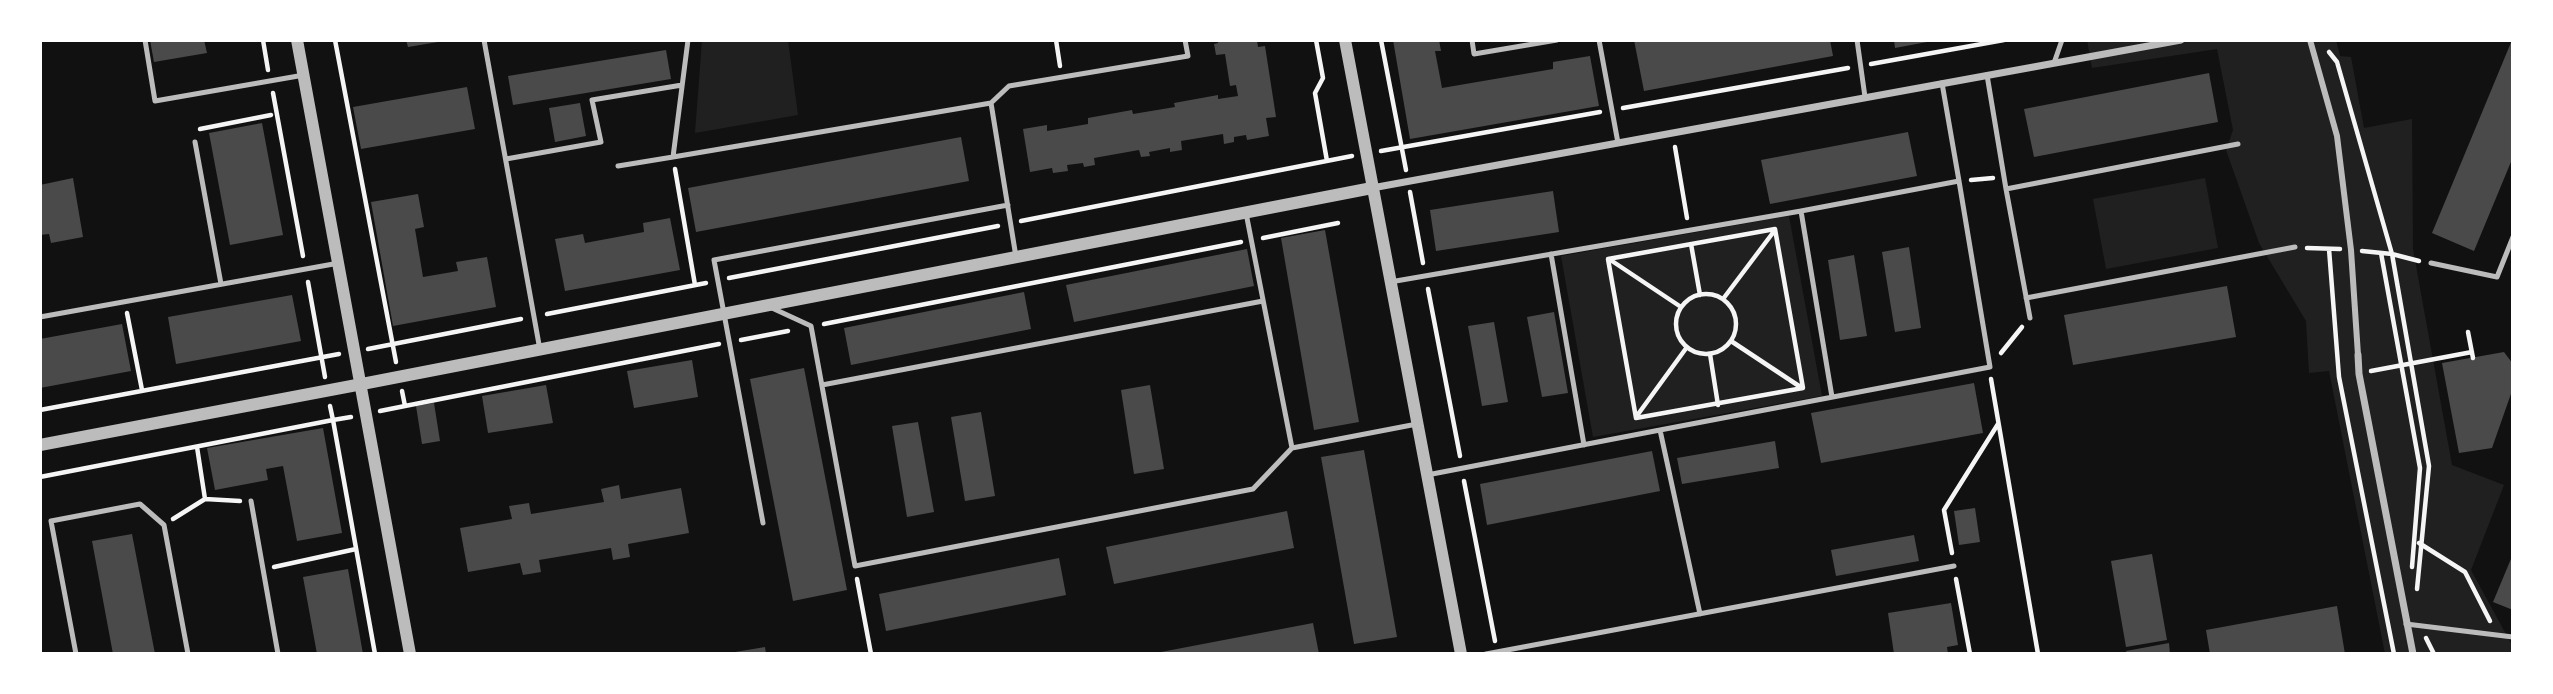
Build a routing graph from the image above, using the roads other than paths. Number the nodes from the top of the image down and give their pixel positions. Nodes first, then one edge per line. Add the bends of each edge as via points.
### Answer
1 (145, 40) edge
2 (298, 40) edge
3 (484, 40) edge
4 (688, 40) edge
5 (1185, 40) edge
6 (1345, 40) edge
7 (1472, 40) edge
8 (1557, 40) edge
9 (1599, 40) edge
10 (1857, 40) edge
11 (2062, 40) edge
12 (2180, 40) edge
13 (2310, 40) edge
14 (2054, 63) junction
15 (304, 75) junction
16 (1987, 75) junction
17 (1942, 83) junction
18 (681, 85) junction
19 (1865, 97) junction
20 (991, 103) junction
21 (195, 142) road end
22 (1618, 143) junction
23 (2238, 144) dead end
24 (673, 157) junction
25 (506, 159) junction
26 (618, 166) dead end
27 (1959, 181) junction
28 (1372, 188) junction
29 (2006, 188) junction
30 (1008, 205) junction
31 (1801, 211) junction
32 (1246, 212) junction
33 (2513, 237) edge
34 (2295, 247) dead end
35 (1551, 254) junction
36 (1016, 257) junction
37 (339, 263) junction
38 (2431, 263) dead end
39 (1390, 282) junction
40 (221, 284) junction
41 (2026, 299) junction
42 (1263, 300) junction
43 (766, 306) junction
44 (726, 314) junction
45 (40, 317) edge
46 (2029, 318) road end
47 (540, 350) junction
48 (2358, 355) joint
49 (362, 384) junction
50 (822, 385) junction
51 (1832, 397) junction
52 (1417, 424) junction
53 (1660, 430) junction
54 (40, 444) edge
55 (1584, 445) junction
56 (1292, 448) junction
57 (1427, 475) junction
58 (251, 501) road end
59 (763, 523) dead end
60 (1954, 566) road end
61 (1700, 614) junction
62 (2406, 624) junction
63 (2513, 637) edge
64 (76, 654) edge
65 (188, 654) edge
66 (278, 654) edge
67 (410, 654) edge
68 (1461, 654) edge
69 (1486, 654) edge
70 (2413, 654) edge

1 - 15 lane via 155,101
2 - 15 street
3 - 25 lane
4 - 18 lane
5 - 20 lane via 1188,56 1009,86
6 - 28 street
7 - 8 lane via 1474,54
9 - 22 lane
10 - 19 lane
11 - 14 lane
12 - 14 street
13 - 48 street via 2337,136
14 - 16 street
15 - 37 street
16 - 17 street
16 - 29 lane
17 - 19 street
17 - 27 lane
18 - 24 lane
18 - 25 lane via 592,100 601,142
19 - 22 street
20 - 24 lane
20 - 30 lane
21 - 40 lane
22 - 28 street
23 - 29 lane
24 - 26 lane
25 - 47 lane
27 - 31 lane
27 - 51 lane via 1990,367
28 - 32 street
28 - 39 street
29 - 41 lane
30 - 36 lane
30 - 44 lane via 714,260
31 - 35 lane
31 - 51 lane
32 - 36 street
32 - 42 lane
33 - 38 lane via 2497,277
34 - 41 lane
35 - 39 lane
35 - 55 lane
36 - 43 street
37 - 40 lane
37 - 49 street
39 - 52 street
40 - 45 lane
41 - 46 lane
42 - 50 lane
42 - 56 lane
43 - 44 street
43 - 50 lane via 811,326
44 - 47 street
44 - 59 lane
47 - 49 street
48 - 62 street
49 - 54 street
49 - 67 street
50 - 56 lane via 855,566 1252,489
51 - 53 lane
52 - 56 lane
52 - 57 street
53 - 55 lane
53 - 61 lane
55 - 57 lane
57 - 68 street
58 - 66 lane
60 - 61 lane
61 - 69 lane
62 - 63 lane
62 - 70 street
64 - 65 lane via 51,521 140,504 164,525

